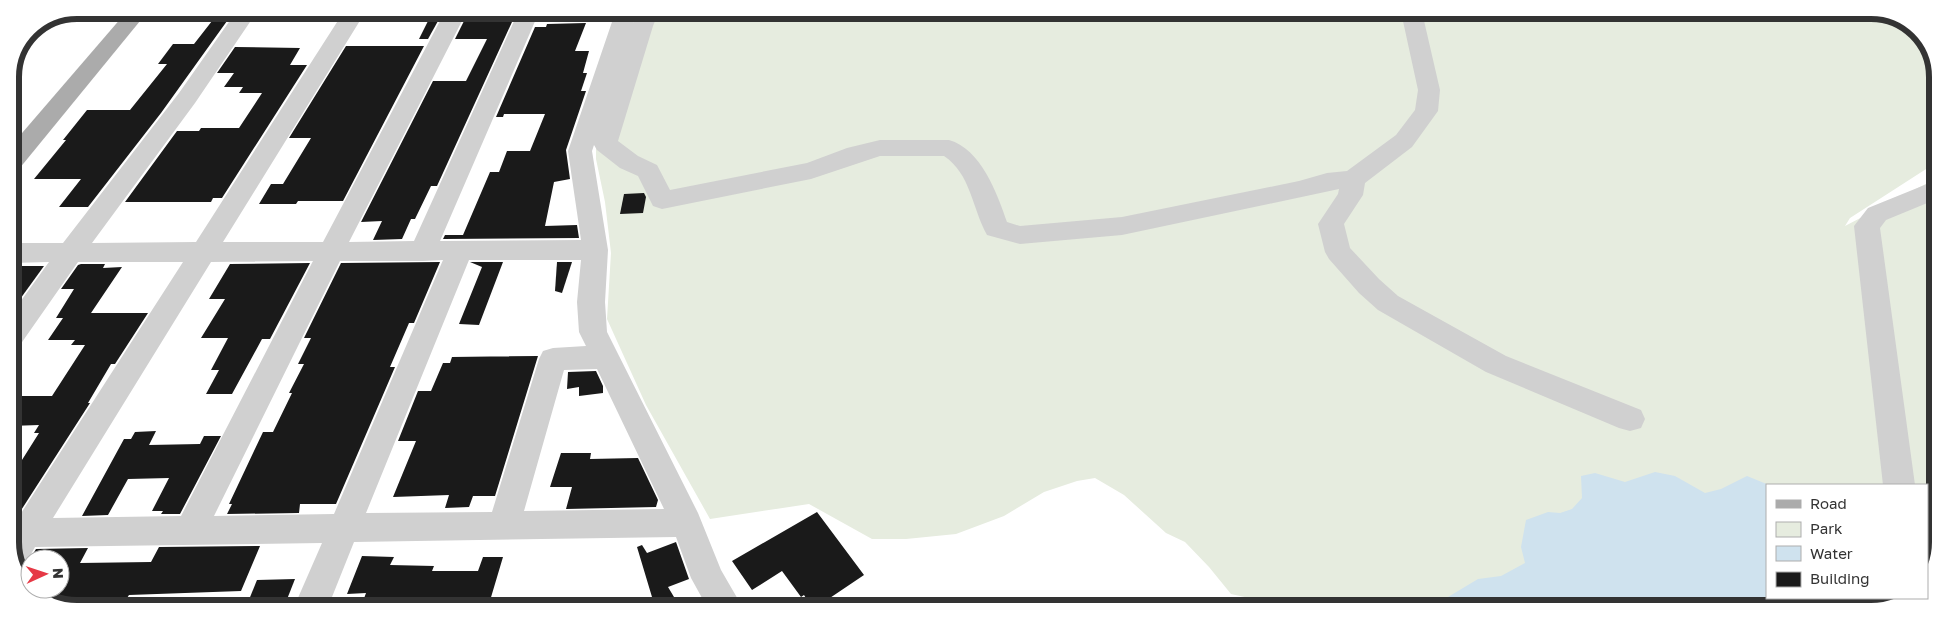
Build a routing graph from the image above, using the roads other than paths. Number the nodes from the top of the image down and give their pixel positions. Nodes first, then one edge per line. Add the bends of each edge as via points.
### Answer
1 (131, 19) edge
2 (242, 19) edge
3 (351, 19) edge
4 (452, 19) edge
5 (529, 19) edge
6 (623, 19) edge
7 (646, 19) edge
8 (1414, 19) edge
9 (19, 152) edge
10 (1353, 179) junction
11 (1929, 192) edge
12 (595, 250) junction
13 (423, 251) junction
14 (460, 251) junction
15 (331, 252) junction
16 (19, 253) edge
17 (70, 253) junction
18 (204, 253) junction
19 (19, 324) edge
20 (606, 357) junction
21 (1630, 419) dead end
22 (1899, 484) edge
23 (687, 522) junction
24 (504, 526) junction
25 (191, 529) junction
26 (344, 529) junction
27 (19, 535) edge
28 (19, 540) edge
29 (314, 600) edge
30 (721, 600) edge

1 - 9 main road
2 - 17 street
3 - 18 street
4 - 15 street
5 - 13 street
6 - 12 street via 580,151
7 - 10 street via 605,144 648,171 662,200 811,171 880,148 949,148 961,156 983,190 996,228 1020,235 1122,226
8 - 10 street via 1429,90 1426,111 1404,142
10 - 21 street via 1350,195 1331,224 1338,252 1368,286 1388,303 1496,364
11 - 22 street via 1877,214 1867,226
12 - 14 street
12 - 20 street via 591,302 593,332
13 - 14 street
13 - 15 street
14 - 26 street
15 - 18 street
15 - 25 street
16 - 17 street
17 - 18 street
17 - 19 street
18 - 27 street
20 - 23 street
20 - 24 street via 553,359
23 - 24 street
23 - 30 street via 708,578
24 - 26 street
25 - 26 street
25 - 28 street
26 - 29 street

